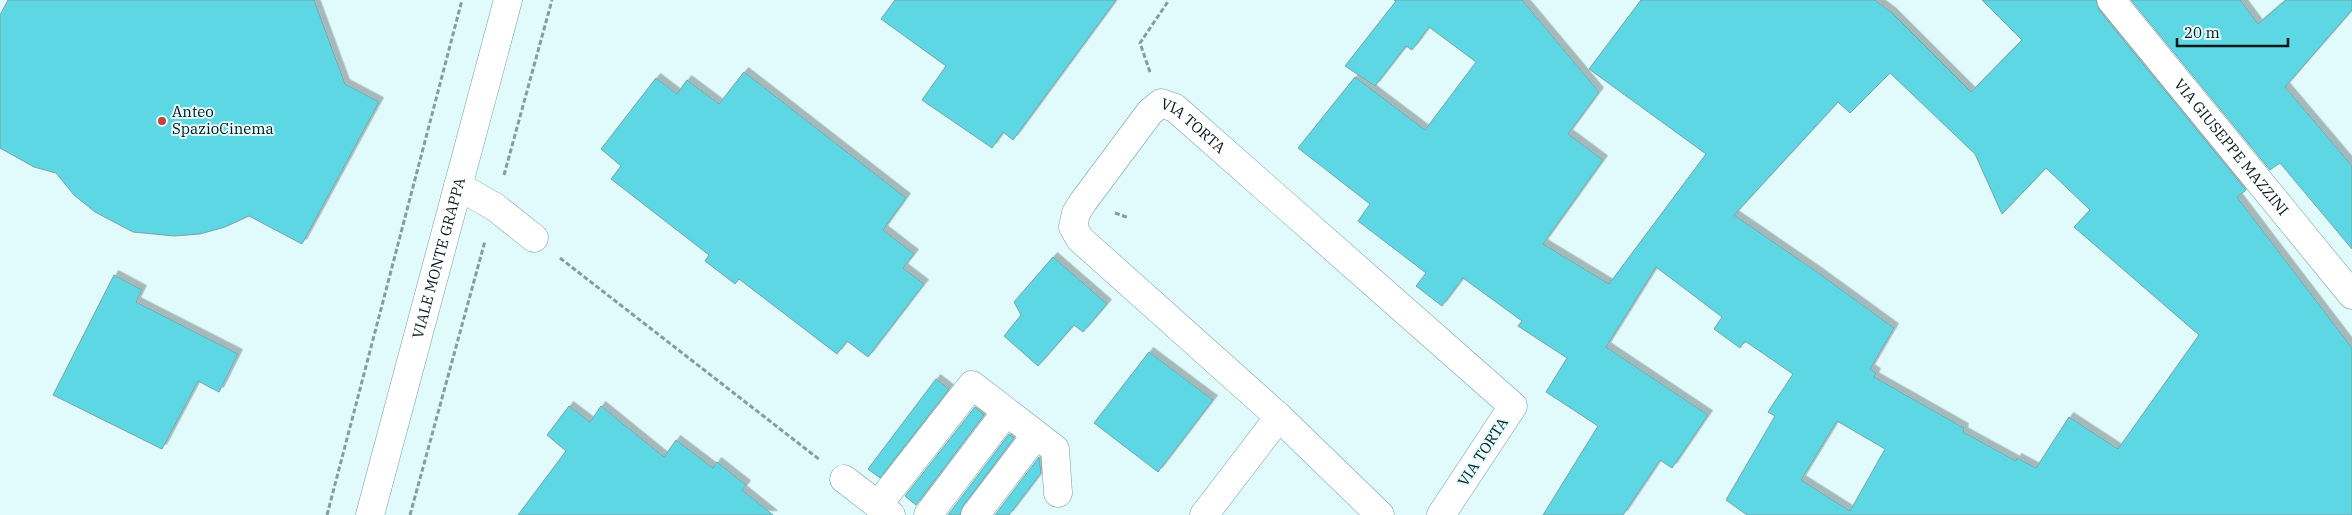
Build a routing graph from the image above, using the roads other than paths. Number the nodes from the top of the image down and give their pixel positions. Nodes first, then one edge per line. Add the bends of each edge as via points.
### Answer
1 (508, 0) edge
2 (2112, 0) edge
3 (458, 186) junction
4 (534, 238) road end
5 (2350, 289) edge
6 (1006, 412) junction
7 (1280, 417) junction
8 (1036, 435) junction
9 (844, 479) road end
10 (1058, 493) dead end
11 (884, 510) edge
12 (370, 515) edge
13 (928, 515) edge
14 (975, 515) edge
15 (1204, 515) edge
16 (1380, 515) edge
17 (1441, 515) edge

1 - 3 street, VIALE MONTE GRAPPA
2 - 5 street, VIA GIUSEPPE MAZZINI
3 - 4 street via 495,207
3 - 12 street, VIALE MONTE GRAPPA
6 - 8 street
6 - 11 street via 972,385
6 - 13 street
7 - 15 street
7 - 16 street, VIA TORTA
7 - 17 street, VIA TORTA via 1080,239 1073,227 1076,213 1150,112 1161,103 1174,108 1513,406
8 - 10 street via 1055,449
8 - 14 street
9 - 11 street

